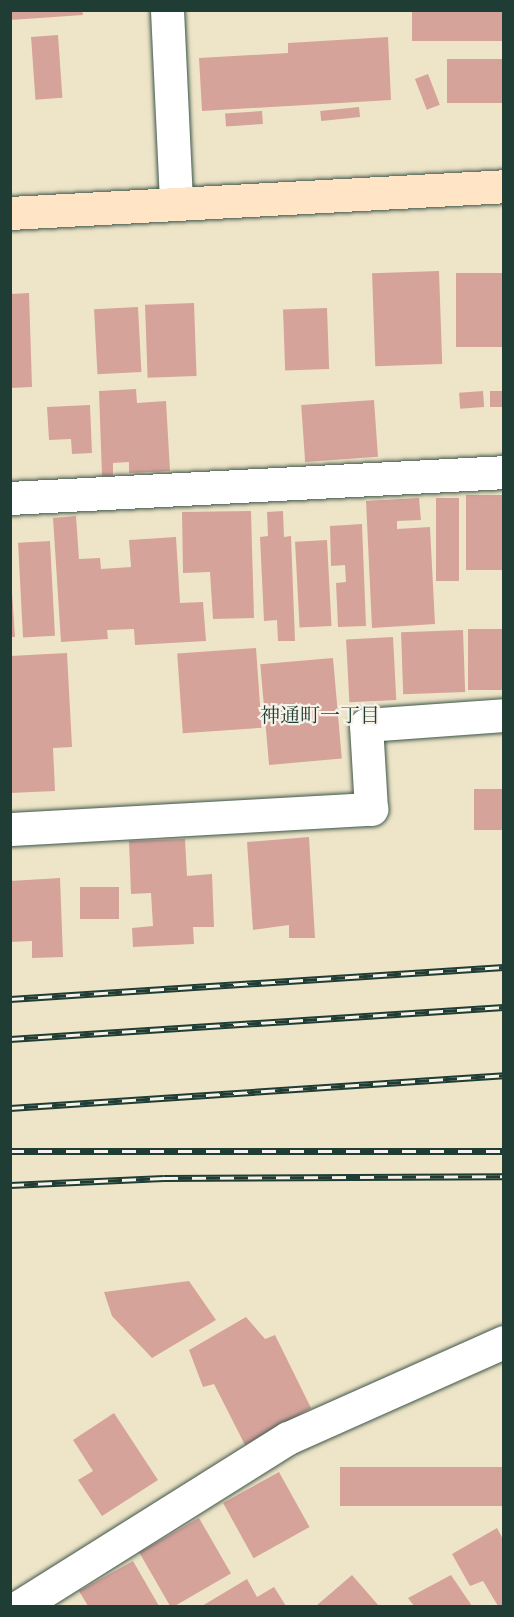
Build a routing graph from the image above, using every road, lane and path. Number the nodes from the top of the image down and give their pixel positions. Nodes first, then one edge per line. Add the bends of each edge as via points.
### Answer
1 (167, 10) edge
2 (504, 186) edge
3 (176, 204) junction
4 (10, 213) edge
5 (504, 472) edge
6 (10, 498) edge
7 (504, 716) edge
8 (10, 830) edge
9 (504, 1342) edge
10 (29, 1604) edge

1 - 3 street
2 - 3 street
3 - 4 street
5 - 6 street
7 - 8 street via 366,725 372,809
9 - 10 street via 288,1438

